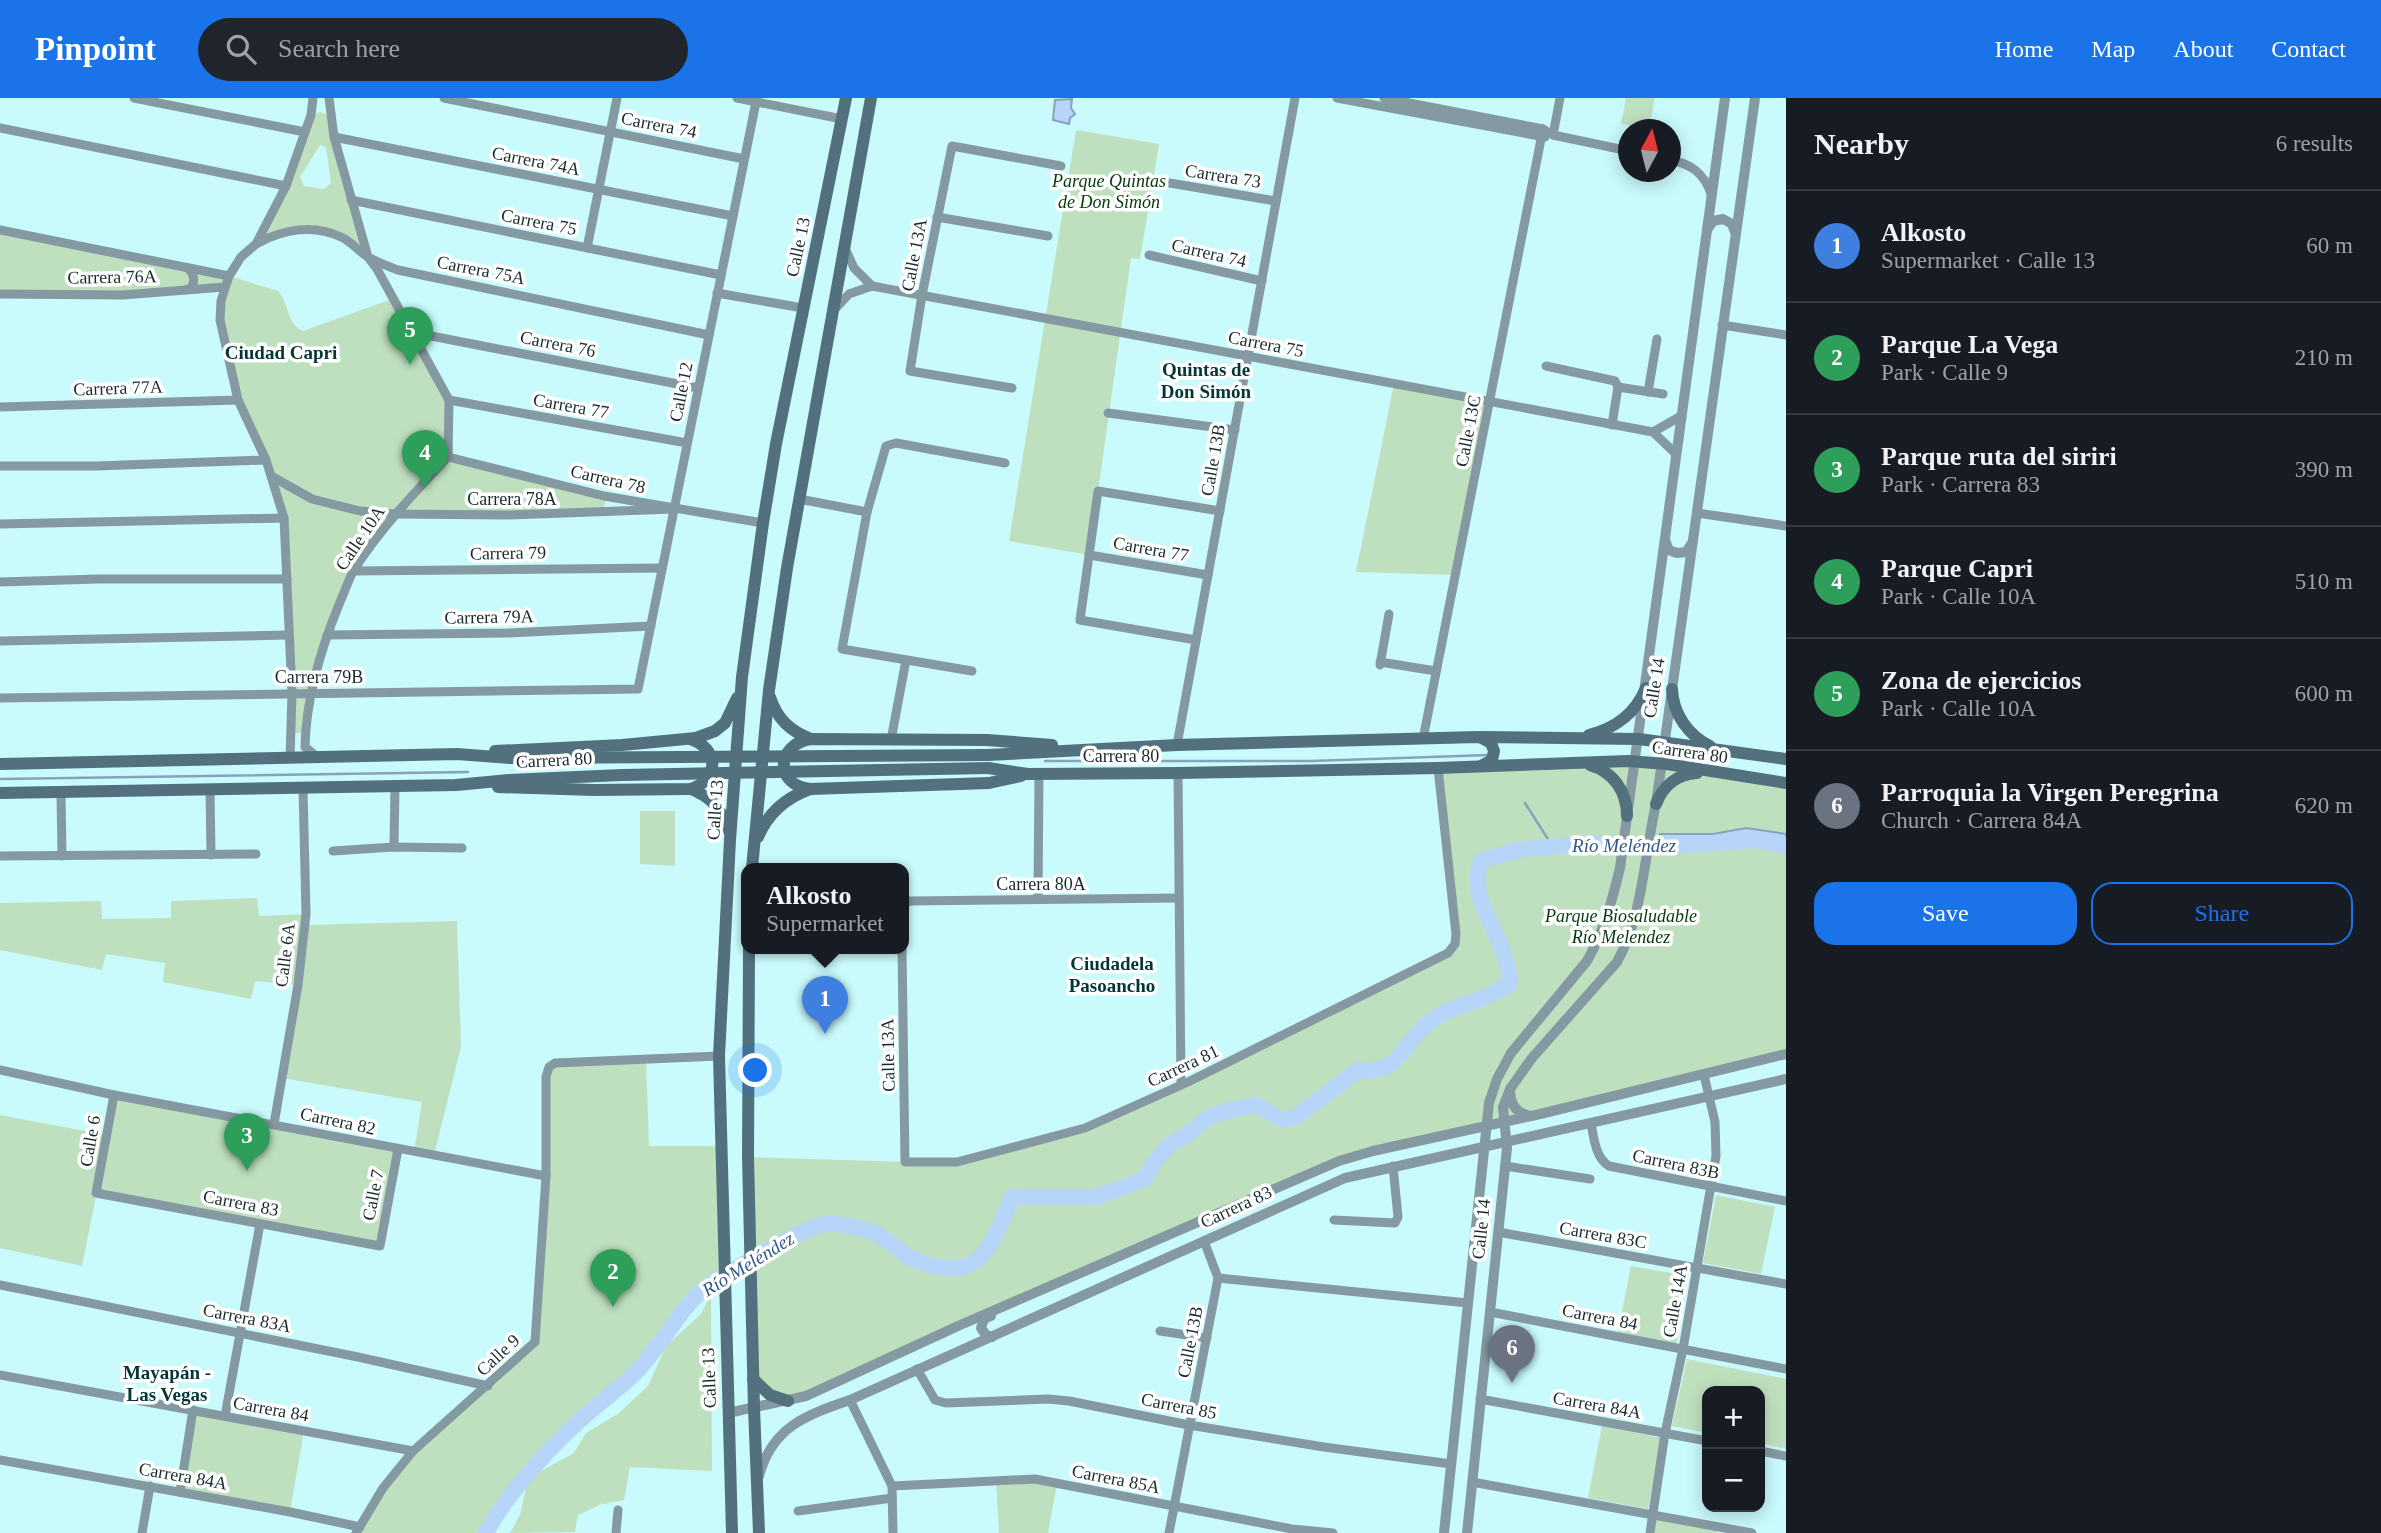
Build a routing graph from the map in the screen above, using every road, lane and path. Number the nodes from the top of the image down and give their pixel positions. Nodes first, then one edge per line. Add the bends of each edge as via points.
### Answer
1 (134, 98) edge
2 (313, 98) edge
3 (329, 98) edge
4 (444, 98) edge
5 (617, 98) edge
6 (737, 98) edge
7 (846, 98) edge
8 (872, 98) edge
9 (1295, 98) edge
10 (1337, 98) edge
11 (1384, 98) edge
12 (1560, 98) edge
13 (1725, 98) edge
14 (1755, 98) edge
15 (756, 102) junction
16 (311, 115) junction
17 (331, 118) junction
18 (842, 119) junction
19 (0, 128) edge
20 (305, 132) junction
21 (610, 132) junction
22 (1542, 133) junction
23 (1553, 135) junction
24 (334, 137) junction
25 (1618, 149) edge
26 (744, 159) junction
27 (1681, 162) edge
28 (1062, 166) dead end
29 (1164, 182) dead end
30 (286, 186) junction
31 (599, 190) junction
32 (1712, 196) junction
33 (351, 200) junction
34 (1276, 201) junction
35 (733, 216) junction
36 (937, 218) junction
37 (0, 229) edge
38 (1707, 230) junction
39 (1735, 234) junction
40 (1048, 236) dead end
41 (256, 244) junction
42 (844, 245) junction
43 (587, 248) junction
44 (1149, 255) dead end
45 (368, 257) junction
46 (188, 268) junction
47 (721, 275) junction
48 (229, 276) junction
49 (1262, 281) junction
50 (872, 286) junction
51 (225, 287) junction
52 (186, 290) junction
53 (717, 293) junction
54 (0, 294) edge
55 (922, 295) junction
56 (803, 308) junction
57 (831, 317) junction
58 (1722, 325) junction
59 (411, 332) junction
60 (709, 335) junction
61 (1786, 335) edge
62 (1657, 339) dead end
63 (1248, 356) junction
64 (1546, 366) dead end
65 (1618, 387) junction
66 (698, 388) junction
67 (1013, 388) dead end
68 (1648, 392) junction
69 (1663, 394) dead end
70 (237, 400) junction
71 (449, 400) junction
72 (1489, 402) junction
73 (0, 407) edge
74 (1108, 413) dead end
75 (1681, 416) junction
76 (1612, 425) junction
77 (1235, 430) junction
78 (1653, 432) junction
79 (687, 443) junction
80 (1676, 454) junction
81 (448, 457) junction
82 (266, 460) junction
83 (1005, 463) dead end
84 (0, 466) edge
85 (273, 477) junction
86 (799, 499) junction
87 (674, 509) junction
88 (1220, 511) junction
89 (867, 512) junction
90 (1697, 513) junction
91 (394, 514) junction
92 (284, 518) junction
93 (762, 523) junction
94 (0, 524) edge
95 (1786, 526) edge
96 (1665, 537) junction
97 (1693, 541) junction
98 (1089, 555) junction
99 (662, 568) junction
100 (353, 571) junction
101 (1208, 575) junction
102 (286, 579) junction
103 (0, 582) edge
104 (1389, 614) dead end
105 (651, 626) junction
106 (288, 635) junction
107 (327, 635) junction
108 (1196, 640) junction
109 (0, 641) edge
110 (906, 660) junction
111 (972, 671) dead end
112 (1436, 671) junction
113 (742, 677) junction
114 (1646, 688) junction
115 (1672, 689) junction
116 (638, 690) joint
117 (769, 690) junction
118 (292, 692) junction
119 (311, 693) junction
120 (0, 698) edge
121 (1478, 737) junction
122 (1574, 738) junction
123 (690, 739) junction
124 (811, 739) junction
125 (1423, 739) junction
126 (1639, 739) junction
127 (891, 740) junction
128 (1664, 742) junction
129 (1177, 745) junction
130 (1111, 749) junction
131 (1723, 752) junction
132 (457, 754) junction
133 (318, 757) junction
134 (290, 758) junction
135 (1786, 759) edge
136 (988, 761) junction
137 (1635, 762) junction
138 (1576, 763) junction
139 (0, 764) edge
140 (1661, 764) junction
141 (1480, 766) junction
142 (1438, 768) junction
143 (1709, 772) junction
144 (1178, 773) junction
145 (1033, 774) junction
146 (1786, 783) edge
147 (456, 785) junction
148 (395, 786) junction
149 (303, 788) junction
150 (691, 789) junction
151 (810, 789) junction
152 (210, 790) junction
153 (0, 793) edge
154 (61, 793) junction
155 (1656, 804) junction
156 (1627, 816) junction
157 (730, 839) junction
158 (394, 847) junction
159 (754, 847) junction
160 (462, 848) dead end
161 (333, 851) dead end
162 (256, 854) dead end
163 (211, 855) junction
164 (0, 856) edge
165 (62, 856) junction
166 (752, 863) edge
167 (1179, 898) junction
168 (1038, 899) junction
169 (909, 902) edge
170 (749, 954) edge
171 (902, 954) edge
172 (1786, 1054) edge
173 (719, 1056) junction
174 (0, 1070) edge
175 (1704, 1074) junction
176 (1786, 1079) edge
177 (1181, 1085) junction
178 (1510, 1089) junction
179 (114, 1095) junction
180 (1709, 1095) junction
181 (1530, 1116) junction
182 (1504, 1122) junction
183 (1591, 1123) junction
184 (274, 1124) junction
185 (1486, 1126) junction
186 (1506, 1142) junction
187 (1484, 1146) junction
188 (398, 1149) junction
189 (1373, 1151) junction
190 (1339, 1161) junction
191 (905, 1162) joint
192 (1393, 1166) junction
193 (1505, 1166) junction
194 (1376, 1170) junction
195 (546, 1176) junction
196 (1345, 1178) junction
197 (1590, 1179) dead end
198 (1712, 1188) junction
199 (96, 1193) joint
200 (1786, 1201) edge
201 (1334, 1220) dead end
202 (260, 1224) junction
203 (1498, 1232) junction
204 (1204, 1241) junction
205 (380, 1246) joint
206 (1697, 1268) junction
207 (1218, 1278) junction
208 (1786, 1284) edge
209 (0, 1285) edge
210 (1468, 1303) junction
211 (1001, 1308) junction
212 (1490, 1311) junction
213 (958, 1326) junction
214 (1160, 1331) dead end
215 (240, 1333) junction
216 (992, 1336) junction
217 (1206, 1338) junction
218 (1683, 1349) junction
219 (949, 1354) junction
220 (917, 1368) junction
221 (1786, 1368) edge
222 (0, 1375) edge
223 (753, 1379) junction
224 (488, 1386) junction
225 (806, 1396) junction
226 (1480, 1399) junction
227 (788, 1401) junction
228 (850, 1401) junction
229 (754, 1408) junction
230 (194, 1410) junction
231 (728, 1413) junction
232 (814, 1413) junction
233 (225, 1416) junction
234 (1189, 1425) junction
235 (1665, 1433) junction
236 (1702, 1440) edge
237 (413, 1451) junction
238 (1765, 1452) edge
239 (1786, 1455) edge
240 (0, 1460) edge
241 (1451, 1464) junction
242 (757, 1482) junction
243 (1472, 1482) junction
244 (150, 1486) junction
245 (892, 1486) junction
246 (180, 1492) junction
247 (892, 1498) junction
248 (1174, 1506) junction
249 (618, 1510) dead end
250 (798, 1511) dead end
251 (1653, 1515) junction
252 (358, 1530) edge
253 (142, 1533) edge
254 (616, 1533) edge
255 (732, 1533) edge
256 (759, 1533) edge
257 (893, 1533) edge
258 (1169, 1533) edge
259 (1333, 1533) edge
260 (1444, 1533) edge
261 (1467, 1533) edge
262 (1650, 1533) edge
263 (1752, 1533) edge

1 - 20 street
2 - 16 street
3 - 17 street
4 - 21 street, Carrera 74
5 - 21 street
6 - 15 street
7 - 18 main road, Calle 13
8 - 42 main road
9 - 34 street, Calle 13B
10 - 22 street
11 - 22 street
12 - 23 street
13 - 32 street, Calle 14
14 - 39 street, Calle 14
15 - 18 street
15 - 26 street, Calle 12
16 - 17 street via 320,112
16 - 20 street
17 - 24 street
18 - 56 main road, Calle 13
19 - 30 street
20 - 30 street
21 - 26 street, Carrera 74
21 - 31 street
22 - 23 street
22 - 72 street, Calle 13C
23 - 25 street
24 - 31 street, Carrera 74A
24 - 33 street
26 - 35 street, Calle 12
27 - 32 street via 1699,172
28 - 36 street, Calle 13A via 952,146
29 - 34 street, Carrera 73
30 - 41 street
31 - 35 street, Carrera 74A
31 - 43 street
32 - 38 street, Calle 14
33 - 43 street, Carrera 75
33 - 45 street
34 - 49 street, Calle 13B
35 - 47 street, Calle 12
36 - 40 street
36 - 55 street, Calle 13A
37 - 46 street
38 - 39 street via 1713,221 1723,219
38 - 75 street, Calle 14
39 - 58 street, Calle 14
41 - 45 street, Carrera 75A via 283,232 313,230 341,237
41 - 48 street
42 - 50 street via 854,268
42 - 57 main road
43 - 47 street, Carrera 75
44 - 49 street, Carrera 74
45 - 59 street
45 - 60 street, Carrera 75A via 398,270
46 - 48 street
46 - 52 street via 195,280
47 - 53 street, Calle 12
48 - 51 street
49 - 63 street, Calle 13B
50 - 55 street, Carrera 75
50 - 57 street via 849,294
51 - 52 street, Carrera 76A
51 - 70 street via 220,320
52 - 54 street, Carrera 76A via 123,295
53 - 56 street
53 - 60 street, Calle 12
55 - 63 street, Carrera 75
55 - 67 street, Calle 13A via 910,372
56 - 93 main road, Calle 13
57 - 86 main road
58 - 61 street
58 - 90 street, Calle 14
59 - 66 street, Carrera 76
59 - 71 street
60 - 66 street, Calle 12
62 - 68 street
63 - 72 street, Carrera 75
63 - 77 street, Calle 13B
64 - 65 street via 1613,379
65 - 68 street
65 - 76 street
66 - 79 street, Calle 12
68 - 69 street
70 - 73 street, Carrera 77A
70 - 82 street
71 - 79 street, Carrera 77
71 - 81 street
72 - 76 street, Carrera 75
72 - 112 street, Calle 13C
74 - 77 street
75 - 78 street
75 - 80 street, Calle 14
76 - 78 street, Carrera 75
77 - 88 street, Calle 13B
78 - 80 street
79 - 87 street, Calle 12
80 - 96 street, Calle 14
81 - 87 street, Carrera 78
81 - 91 street, Calle 10A
82 - 84 street
82 - 85 street
83 - 89 street via 890,443 883,452
85 - 91 street, Carrera 78A via 312,499
85 - 92 street
86 - 89 street
86 - 117 main road
87 - 91 street, Carrera 78A
87 - 93 street, Carrera 78
87 - 99 street, Calle 12
88 - 98 street via 1098,491
88 - 101 street, Calle 13B
89 - 110 street via 842,649
90 - 95 street
90 - 97 street, Calle 14
91 - 100 street, Calle 10A
92 - 94 street
92 - 102 street
93 - 113 main road, Calle 13
96 - 97 street via 1669,550 1677,554 1686,552
96 - 114 street, Calle 14
97 - 115 street, Calle 14
98 - 101 street, Carrera 77
98 - 108 street via 1080,620
99 - 100 street, Carrera 79
99 - 105 street, Calle 12
100 - 107 street, Calle 10A
101 - 108 street, Calle 13B
102 - 103 street
102 - 106 street
104 - 112 street via 1380,663
105 - 107 street, Carrera 79A via 509,634
105 - 116 street, Calle 12
106 - 109 street
106 - 118 street
107 - 119 street, Calle 10A
108 - 129 street, Calle 13B
110 - 111 street
110 - 127 street
112 - 125 street, Calle 13C
113 - 123 main road via 729,717 709,734
113 - 157 main road, Calle 13
114 - 122 main road via 1624,720
114 - 126 street, Calle 14
115 - 128 street, Calle 14
115 - 131 main road via 1686,727
116 - 119 street, Carrera 79B
117 - 124 main road via 782,720
117 - 159 main road
118 - 119 street, Carrera 79B
118 - 120 street, Carrera 79B
118 - 134 street
119 - 133 street, Calle 10A via 305,747
121 - 122 main road, Carrera 80
121 - 125 main road, Carrera 80
121 - 141 main road via 1487,739 1494,751 1489,763
122 - 126 main road, Carrera 80
123 - 132 main road, Carrera 80
123 - 150 main road via 704,745 712,759 706,781
124 - 127 main road
124 - 151 main road via 793,745 784,761 788,779
125 - 129 main road, Carrera 80
126 - 128 main road, Carrera 80
126 - 137 street, Calle 14
127 - 130 main road via 987,740
128 - 131 main road, Carrera 80
128 - 140 street, Calle 14
129 - 130 main road, Carrera 80
130 - 136 main road, Carrera 80
131 - 135 main road, Carrera 80
132 - 133 main road, Carrera 80
132 - 136 main road, Carrera 80, bridge
133 - 134 main road, Carrera 80
134 - 139 main road, Carrera 80
136 - 145 main road, Carrera 80
136 - 147 main road, Carrera 80, bridge
137 - 138 main road, Carrera 80
137 - 140 main road, Carrera 80
137 - 156 street, Calle 14
138 - 141 main road, Carrera 80
138 - 156 main road via 1598,768 1616,781 1624,794
140 - 143 main road, Carrera 80
140 - 155 street, Calle 14
141 - 142 main road, Carrera 80
142 - 144 main road, Carrera 80
142 - 177 street, Carrera 81 via 1456,934 1448,953
143 - 146 main road, Carrera 80
143 - 155 main road via 1672,781
144 - 145 main road, Carrera 80
144 - 167 street
145 - 151 main road via 989,783
145 - 168 street
147 - 148 main road, Carrera 80
147 - 150 main road, Carrera 80
148 - 149 main road, Carrera 80
148 - 158 street
149 - 152 main road, Carrera 80
149 - 184 street, Calle 6A via 306,918
150 - 157 main road via 708,797 721,811
151 - 159 main road via 774,810
152 - 154 main road, Carrera 80
152 - 163 street
153 - 154 main road, Carrera 80
154 - 165 street
155 - 178 street, Calle 14 via 1624,949
156 - 185 street, Calle 14 via 1610,910 1596,945 1511,1053 1493,1090
157 - 173 main road, Calle 13
158 - 160 street
158 - 161 street
159 - 166 main road
162 - 163 street
163 - 165 street
164 - 165 street
167 - 168 street, Carrera 80A
167 - 177 street
168 - 169 street, Carrera 80A
170 - 223 main road
171 - 191 street, Calle 13A
172 - 175 street, Carrera 83
173 - 195 street, Calle 9 via 555,1063 549,1067
173 - 231 main road, Calle 13
174 - 179 street, Carrera 82
175 - 180 street, Calle 14A
175 - 181 street, Carrera 83
176 - 180 street, Carrera 83
177 - 191 street, Carrera 81 via 1085,1128 957,1161
178 - 181 street via 1514,1107
178 - 182 street, Calle 14 via 1503,1107
179 - 184 street, Carrera 82
179 - 199 street, Calle 6
180 - 183 street, Carrera 83
180 - 198 street, Calle 14A via 1717,1141
181 - 182 street, Carrera 83
182 - 185 street, Carrera 83
182 - 186 street, Calle 14
183 - 186 street, Carrera 83
183 - 198 street, Carrera 83B via 1598,1154 1609,1166
184 - 188 street, Carrera 82
185 - 187 street, Calle 14
185 - 189 street, Carrera 83
186 - 187 street, Carrera 83
186 - 193 street, Calle 14
187 - 192 street, Carrera 83
187 - 210 street, Calle 14
188 - 195 street, Carrera 82
188 - 205 street, Calle 7
189 - 190 street, Carrera 83
189 - 194 street via 1365,1163
190 - 196 street via 1351,1166
190 - 211 street, Carrera 83
192 - 194 street, Carrera 83
192 - 201 street via 1395,1223
193 - 197 street
193 - 203 street, Calle 14
194 - 196 street, Carrera 83
195 - 224 street, Calle 9 via 535,1342
196 - 204 street, Carrera 83
198 - 200 street, Carrera 83B
198 - 206 street, Calle 14A
199 - 202 street, Carrera 83
202 - 205 street, Carrera 83
202 - 215 street
203 - 206 street, Carrera 83C
203 - 212 street, Calle 14
204 - 207 street
204 - 216 street, Carrera 83
206 - 208 street, Carrera 83C
206 - 218 street, Calle 14A
207 - 210 street
207 - 217 street, Calle 13B
209 - 215 street, Carrera 83A
210 - 241 street, Calle 14
211 - 213 street, Carrera 83
211 - 216 street via 982,1322 983,1332
212 - 218 street, Carrera 84
212 - 226 street, Calle 14
213 - 219 street via 968,1337
213 - 225 street, Carrera 83
214 - 217 street
215 - 224 street, Carrera 83A
215 - 233 street
216 - 219 street, Carrera 83
217 - 234 street, Calle 13B
218 - 221 street, Carrera 84
218 - 235 street, Calle 14A
219 - 220 street, Carrera 83
220 - 228 street, Carrera 83
220 - 234 street, Carrera 85 via 935,1400 1048,1399
222 - 230 street, Carrera 84
223 - 227 main road via 770,1395
223 - 229 main road
224 - 237 street, Calle 9
225 - 227 street, Carrera 83
225 - 232 street
226 - 235 street, Carrera 84A
226 - 243 street, Calle 14
227 - 229 street, Carrera 83
228 - 232 street, Carrera 83
228 - 245 street
229 - 231 street, Carrera 83
229 - 242 main road
230 - 233 street, Carrera 84
230 - 246 street
231 - 255 main road, Calle 13
232 - 242 street, Carrera 83 via 775,1441
233 - 237 street, Carrera 84
234 - 241 street, Carrera 85
234 - 248 street, Calle 13B
235 - 236 street, Carrera 84A
235 - 251 street, Calle 14A
237 - 252 street, Calle 9
238 - 239 street
240 - 244 street, Carrera 84A
241 - 260 street, Calle 14
242 - 256 main road
243 - 251 street
243 - 261 street, Calle 14
244 - 246 street, Carrera 84A
244 - 253 street
245 - 247 street
245 - 248 street, Carrera 85A via 1035,1479
246 - 252 street, Carrera 84A
247 - 250 street
247 - 257 street
248 - 258 street, Calle 13B
248 - 259 street, Carrera 85A
249 - 254 street
251 - 262 street, Calle 14A
251 - 263 street

